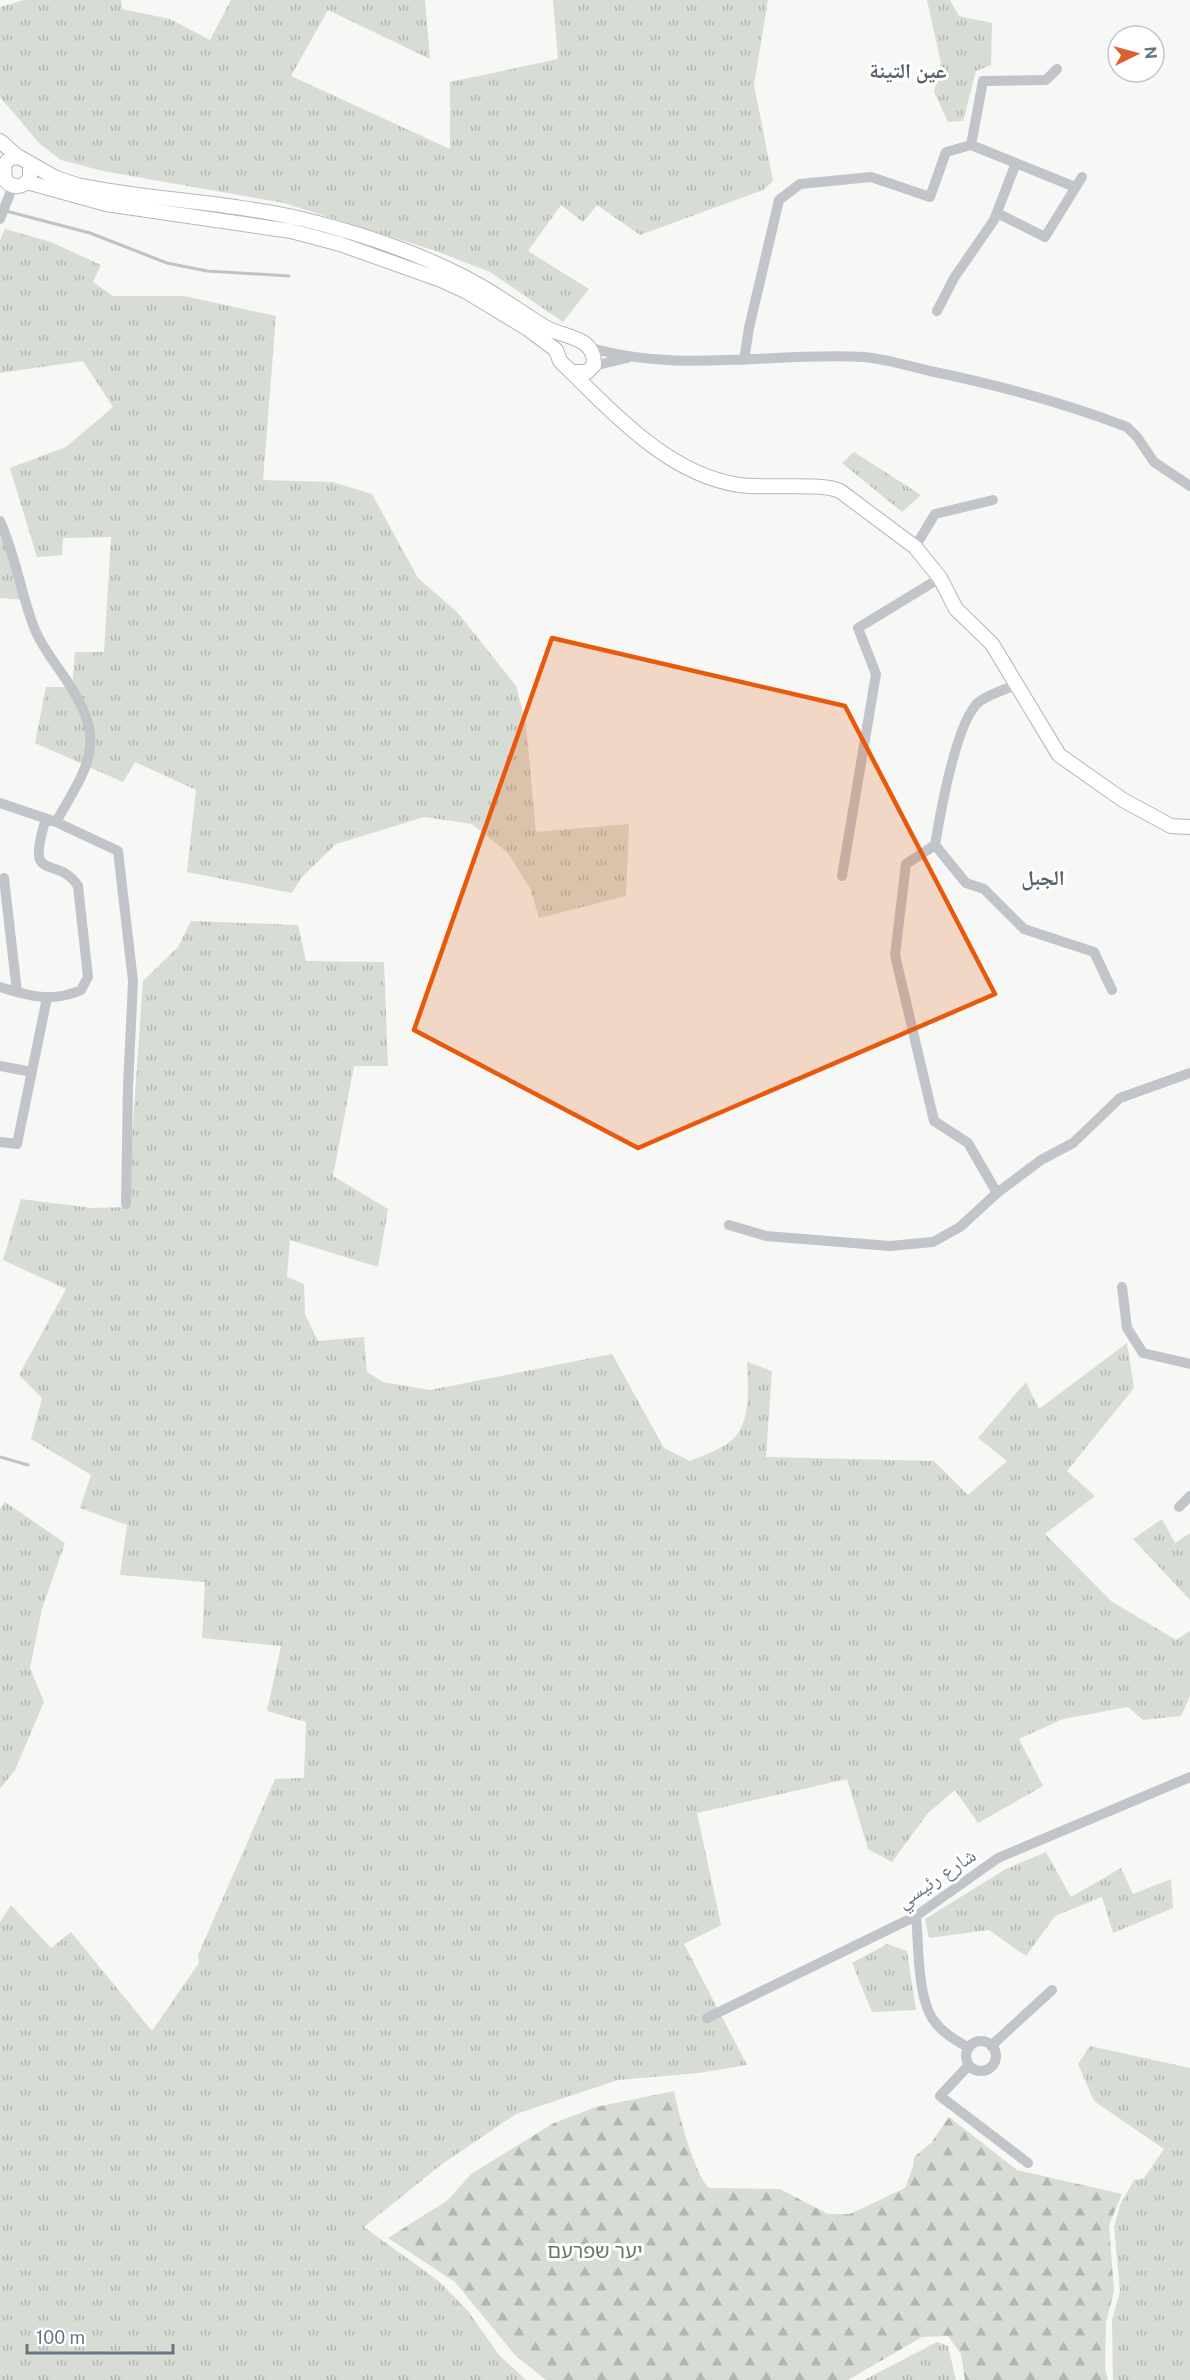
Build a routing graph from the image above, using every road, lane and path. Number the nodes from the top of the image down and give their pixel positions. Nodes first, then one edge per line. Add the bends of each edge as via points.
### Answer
1 (1057, 69) dead end
2 (0, 141) edge
3 (971, 145) junction
4 (17, 156) junction
5 (1016, 164) junction
6 (1, 165) edge
7 (30, 165) junction
8 (1082, 177) dead end
9 (27, 182) junction
10 (13, 186) junction
11 (1075, 187) junction
12 (997, 213) junction
13 (0, 219) edge
14 (937, 311) dead end
15 (569, 336) junction
16 (588, 347) junction
17 (556, 350) junction
18 (633, 357) junction
19 (744, 360) junction
20 (592, 368) junction
21 (574, 372) junction
22 (606, 404) junction
23 (1190, 486) edge
24 (993, 500) dead end
25 (0, 521) edge
26 (915, 547) junction
27 (940, 578) junction
28 (1018, 684) junction
29 (0, 803) edge
30 (51, 820) junction
31 (1190, 827) edge
32 (935, 845) junction
33 (842, 876) dead end
34 (4, 878) dead end
35 (0, 987) edge
36 (1112, 990) dead end
37 (17, 992) junction
38 (47, 998) junction
39 (0, 1066) edge
40 (32, 1072) junction
41 (1190, 1073) edge
42 (0, 1142) edge
43 (997, 1193) junction
44 (126, 1204) dead end
45 (729, 1224) dead end
46 (1122, 1287) dead end
47 (1190, 1364) edge
48 (1190, 1496) edge
49 (1179, 1507) dead end
50 (1190, 1778) edge
51 (916, 1916) junction
52 (1052, 1990) dead end
53 (707, 2018) dead end
54 (991, 2046) junction
55 (969, 2048) junction
56 (969, 2066) junction
57 (1028, 2163) dead end

1 - 3 street via 1046,80 983,81
2 - 4 main road
3 - 5 street
3 - 19 street via 946,152 930,197 870,177 800,184 780,200
4 - 6 main road
4 - 7 main road
5 - 11 street
5 - 12 street
6 - 10 main road via 4,180
7 - 9 main road via 32,174
7 - 15 main road via 77,185 277,214 396,248 461,275 551,331
8 - 11 street
9 - 10 main road
9 - 17 main road via 106,204 291,231 340,244 467,292
10 - 13 street
11 - 12 street via 1046,237
12 - 14 street
15 - 16 main road via 575,336
15 - 17 main road via 560,341
16 - 18 street
16 - 20 main road
17 - 21 main road via 560,361
18 - 19 street
18 - 20 street
19 - 23 street via 865,357 1040,396 1127,427 1154,462
20 - 21 main road
20 - 22 main road
21 - 22 main road
22 - 26 main road via 632,430 681,464 712,479 781,488 834,488
24 - 26 street via 935,514
25 - 30 street via 36,632 77,696 91,734 91,758
26 - 27 main road
27 - 28 main road via 956,609 992,644
27 - 33 street via 858,628 876,674
28 - 31 main road via 1051,744 1067,763 1123,800 1171,825
28 - 32 street via 979,702 970,714 948,770
29 - 30 street
30 - 38 street via 39,842 39,857 48,868 70,875 78,886 88,977 81,990
30 - 44 street via 118,851 133,981
32 - 36 street via 966,883 984,889 1023,929 1094,952
32 - 43 street via 906,864 895,955 934,1121 968,1143
34 - 37 street
35 - 37 street
37 - 38 street
38 - 40 street
39 - 40 street
40 - 42 street via 17,1144
41 - 43 street via 1120,1098 1073,1143 1041,1160
43 - 45 street via 960,1227 933,1242 890,1246 766,1236
46 - 47 street via 1126,1328 1143,1353
48 - 49 street
50 - 51 street, شارع رئيسي via 999,1857
51 - 53 street, شارع رئيسي
51 - 55 street via 924,1997 932,2019 948,2036
52 - 54 street
54 - 55 street via 982,2042
54 - 56 street via 995,2054 991,2067 982,2071
55 - 56 street
56 - 57 street via 940,2096

